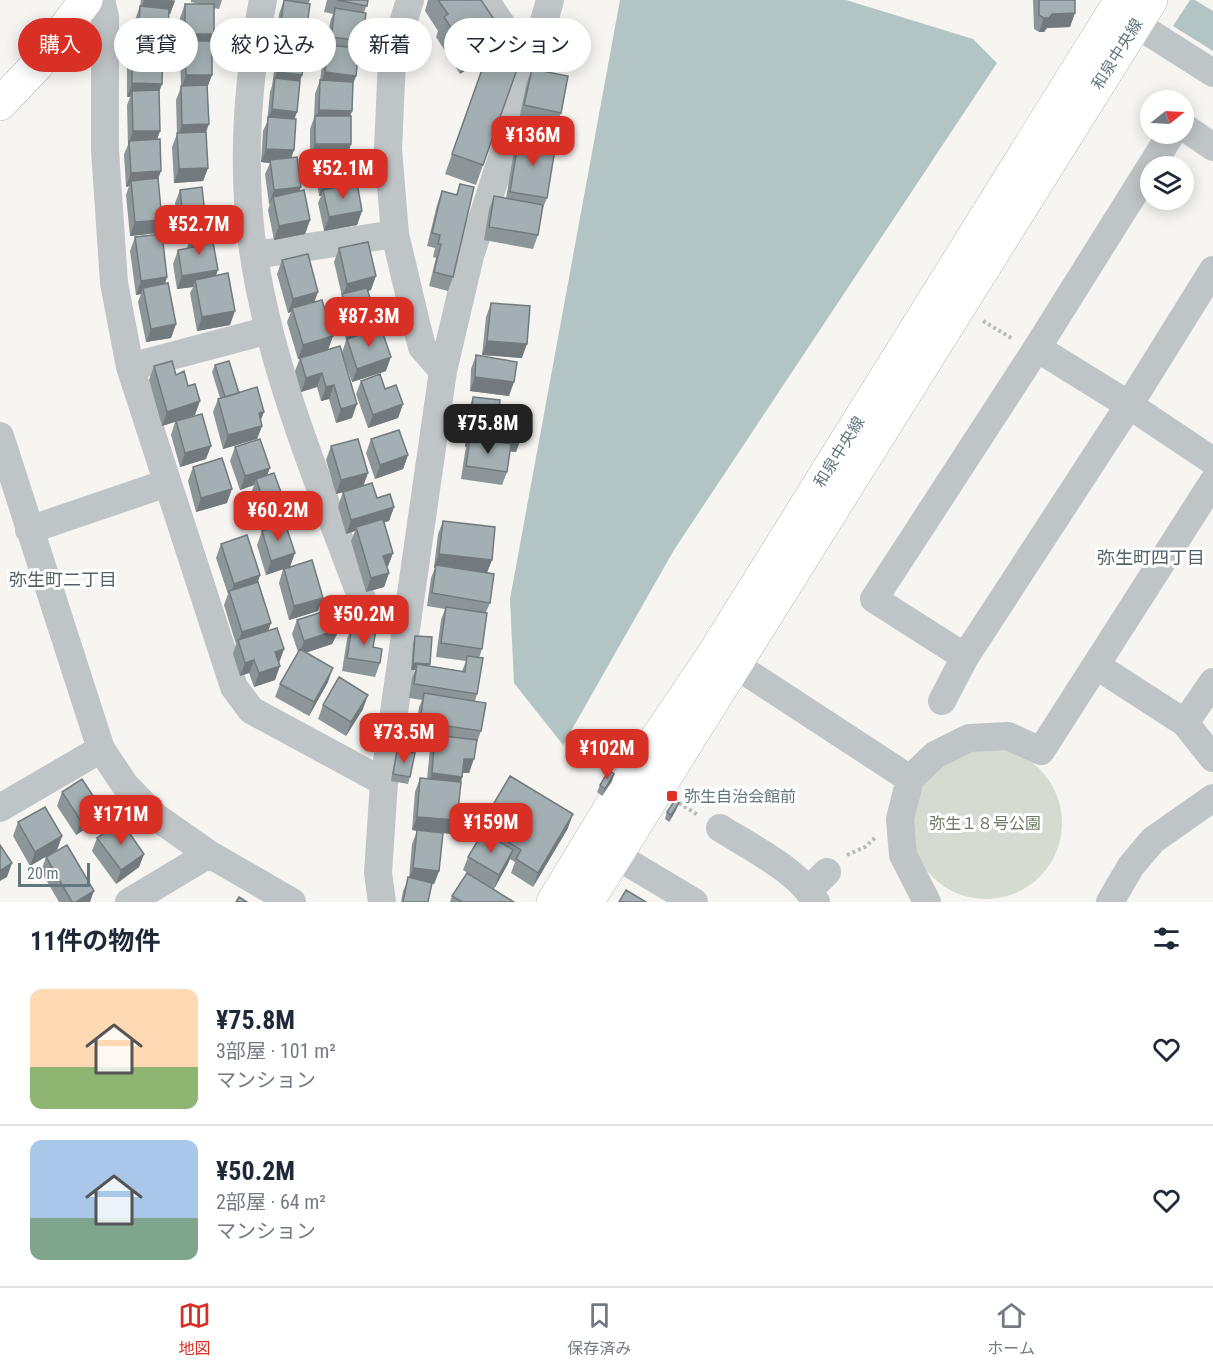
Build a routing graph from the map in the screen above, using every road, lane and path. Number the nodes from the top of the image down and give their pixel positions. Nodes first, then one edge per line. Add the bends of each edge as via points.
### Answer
1 (86, 0) edge
2 (100, 0) edge
3 (263, 0) edge
4 (410, 0) edge
5 (484, 0) edge
6 (550, 0) edge
7 (1136, 8) edge
8 (496, 18) edge
9 (545, 18) edge
10 (530, 72) edge
11 (1213, 73) edge
12 (0, 104) edge
13 (1194, 134) edge
14 (1165, 144) edge
15 (1213, 147) edge
16 (395, 234) junction
17 (255, 255) junction
18 (1213, 270) edge
19 (978, 318) dead end
20 (269, 330) junction
21 (1035, 350) junction
22 (130, 367) junction
23 (443, 371) junction
24 (1129, 405) junction
25 (0, 436) edge
26 (1213, 461) edge
27 (1213, 482) edge
28 (167, 483) junction
29 (29, 530) junction
30 (406, 627) junction
31 (966, 657) junction
32 (735, 664) junction
33 (1096, 666) junction
34 (1213, 682) edge
35 (942, 701) dead end
36 (1185, 723) junction
37 (101, 749) junction
38 (1213, 758) edge
39 (910, 779) junction
40 (384, 782) junction
41 (1213, 798) edge
42 (0, 808) edge
43 (720, 828) dead end
44 (883, 833) dead end
45 (209, 854) junction
46 (617, 856) junction
47 (817, 888) edge
48 (129, 902) edge
49 (292, 902) edge
50 (382, 902) edge
51 (553, 902) edge
52 (587, 902) edge
53 (694, 902) edge
54 (927, 902) edge
55 (1110, 902) edge

1 - 12 street via 37,65
2 - 22 street via 105,17 105,150 114,283
3 - 17 street via 254,45 246,141
4 - 16 street via 392,60 388,149
5 - 8 street
6 - 9 street
7 - 11 street
7 - 32 street, 和泉中央線
7 - 51 street, 和泉中央線 via 615,800
10 - 23 street via 470,256
13 - 15 street
14 - 21 street
16 - 17 street
16 - 23 street via 422,347
17 - 20 street
18 - 24 street
19 - 21 path
20 - 22 street
20 - 30 street via 292,409 365,607
21 - 24 street
21 - 31 street via 874,599
22 - 28 street
23 - 30 street
24 - 26 street
24 - 31 street
25 - 29 street
27 - 33 street
28 - 29 street
28 - 40 street via 234,687 251,710
29 - 37 street
30 - 40 street
31 - 35 street
32 - 39 street
32 - 46 street, 和泉中央線
33 - 36 street
33 - 39 street via 1041,751 1008,736 969,738 935,755
34 - 36 street
36 - 38 street
37 - 42 street
37 - 45 street via 125,785 156,817
39 - 54 street via 900,819 903,855
40 - 50 street via 378,873
41 - 55 street via 1153,840 1131,866
43 - 47 street
44 - 47 path via 828,867
45 - 48 street
45 - 49 street
46 - 52 street, 和泉中央線
46 - 53 street

